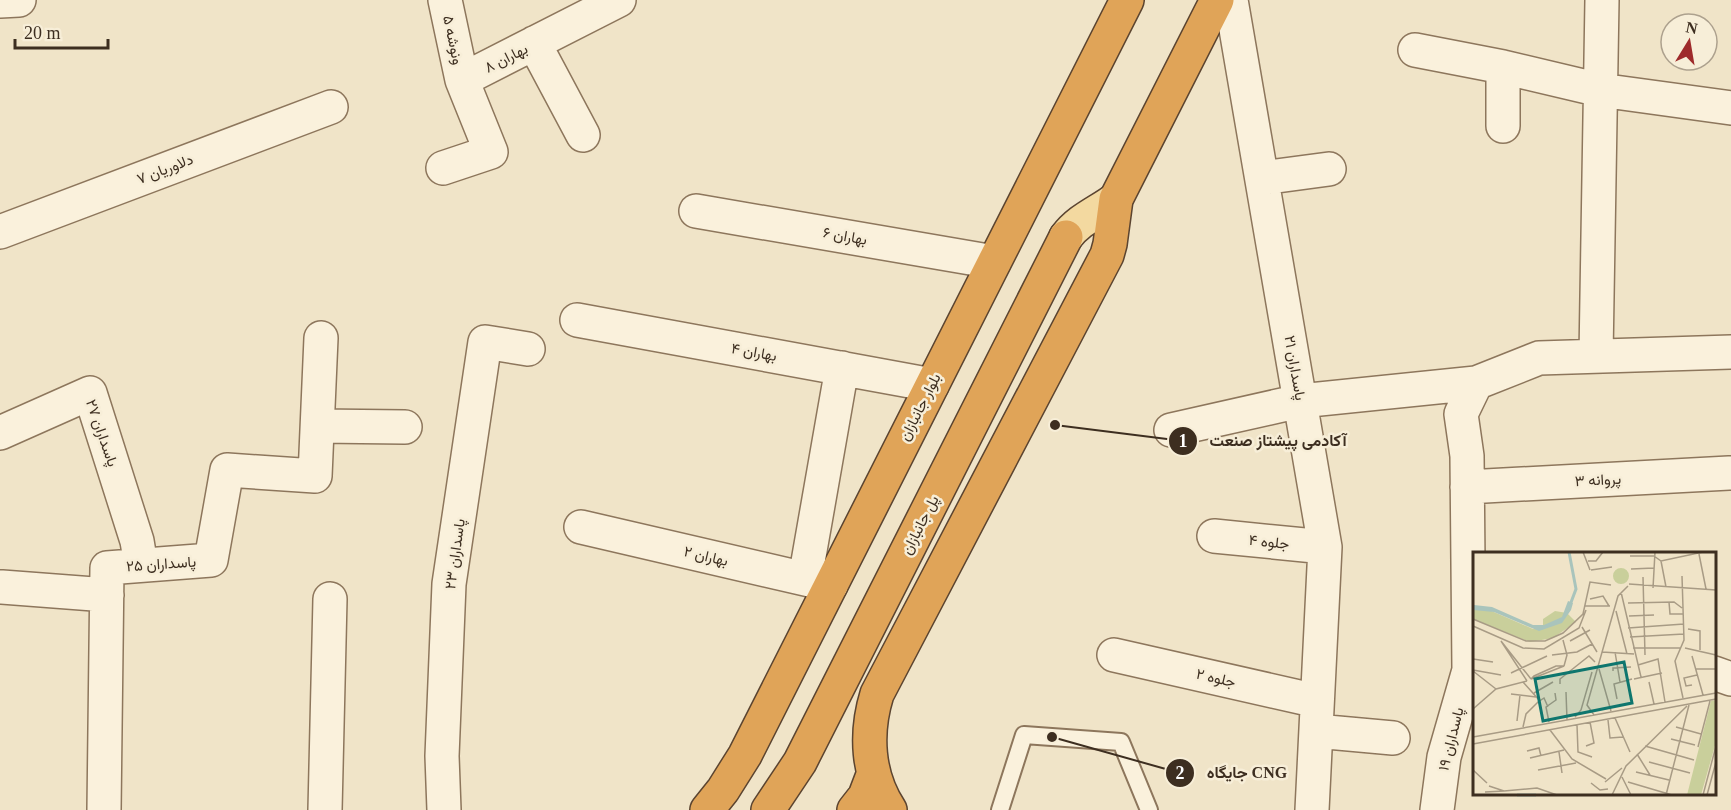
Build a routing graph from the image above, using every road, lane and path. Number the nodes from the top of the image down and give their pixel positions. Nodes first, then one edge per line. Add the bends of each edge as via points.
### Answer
1 (18, 0) edge
2 (445, 0) edge
3 (619, 0) edge
4 (1127, 0) edge
5 (1216, 0) edge
6 (1232, 0) edge
7 (1602, 0) edge
8 (0, 1) edge
9 (534, 43) junction
10 (1415, 50) dead end
11 (1503, 67) junction
12 (462, 80) junction
13 (1600, 90) junction
14 (331, 107) dead end
15 (1731, 108) edge
16 (1503, 126) dead end
17 (583, 135) dead end
18 (443, 168) dead end
19 (1329, 169) dead end
20 (1262, 178) junction
21 (1116, 199) junction
22 (696, 211) dead end
23 (0, 232) edge
24 (1066, 237) joint
25 (994, 262) junction
26 (577, 320) dead end
27 (321, 338) dead end
28 (528, 348) dead end
29 (1731, 352) edge
30 (1596, 356) junction
31 (842, 368) junction
32 (1476, 383) junction
33 (932, 385) junction
34 (1300, 401) junction
35 (318, 426) junction
36 (405, 427) dead end
37 (1171, 430) dead end
38 (0, 432) edge
39 (1729, 473) dead end
40 (1467, 487) junction
41 (581, 528) dead end
42 (1214, 536) dead end
43 (1325, 547) junction
44 (141, 565) junction
45 (818, 582) junction
46 (2, 587) dead end
47 (1472, 594) edge
48 (107, 595) junction
49 (330, 599) dead end
50 (1114, 655) dead end
51 (1716, 674) edge
52 (1731, 680) edge
53 (1317, 716) junction
54 (1393, 738) dead end
55 (745, 755) junction
56 (873, 775) junction
57 (104, 810) edge
58 (325, 810) edge
59 (444, 810) edge
60 (707, 810) edge
61 (767, 810) edge
62 (854, 810) edge
63 (890, 810) edge
64 (1000, 810) edge
65 (1149, 810) edge
66 (1312, 810) edge
67 (1437, 810) edge

1 - 8 street
2 - 12 street, ونوشه ۵
3 - 9 street, بهاران ۸
4 - 25 highway, بلوار جانبازان
5 - 21 highway
6 - 20 street, پاسداران ۲۱
7 - 13 street
9 - 12 street, بهاران ۸
9 - 17 street
10 - 11 street
11 - 13 street
11 - 16 street
12 - 18 street via 491,152
13 - 15 street
13 - 30 street
14 - 23 street, دلاوریان ۷
19 - 20 street
20 - 34 street, پاسداران ۲۱
21 - 24 main road via 1082,221
21 - 56 highway via 1107,255 880,688 870,719
22 - 25 street, بهاران ۶
24 - 61 highway, پل جانبازان via 800,762
25 - 33 highway, بلوار جانبازان
26 - 31 street, بهاران ۴
27 - 35 street, پاسداران ۲۵
28 - 59 street, پاسداران ۲۳ via 485,342 449,584 442,756
29 - 30 street
30 - 32 street via 1539,358
31 - 33 street, بهاران ۴
31 - 45 street
32 - 34 street
32 - 40 street, پاسداران ۱۹ via 1461,414
33 - 45 highway, بلوار جانبازان
34 - 37 street
34 - 43 street, پاسداران ۲۱
35 - 36 street
35 - 44 street, پاسداران ۲۵ via 315,476 227,470 211,560
38 - 44 street, پاسداران ۲۷ via 90,393
39 - 40 street, پروانه ۳
40 - 47 street, پاسداران ۱۹
41 - 45 street, بهاران ۲
42 - 43 street, جلوه ۴
43 - 53 street, پاسداران ۲۱
44 - 48 street, پاسداران ۲۵ via 107,568
45 - 55 highway, بلوار جانبازان
46 - 48 street
47 - 67 street, پاسداران ۱۹ via 1469,669 1444,757
48 - 57 street, پاسداران ۲۵
49 - 58 street
50 - 53 street, جلوه ۲
51 - 52 street
53 - 54 street, جلوه ۲
53 - 66 street, پاسداران ۲۱
55 - 60 highway, بلوار جانبازان
55 - 61 highway via 749,786
56 - 62 highway via 866,796
56 - 63 highway
64 - 65 lane via 1024,735 1121,742

